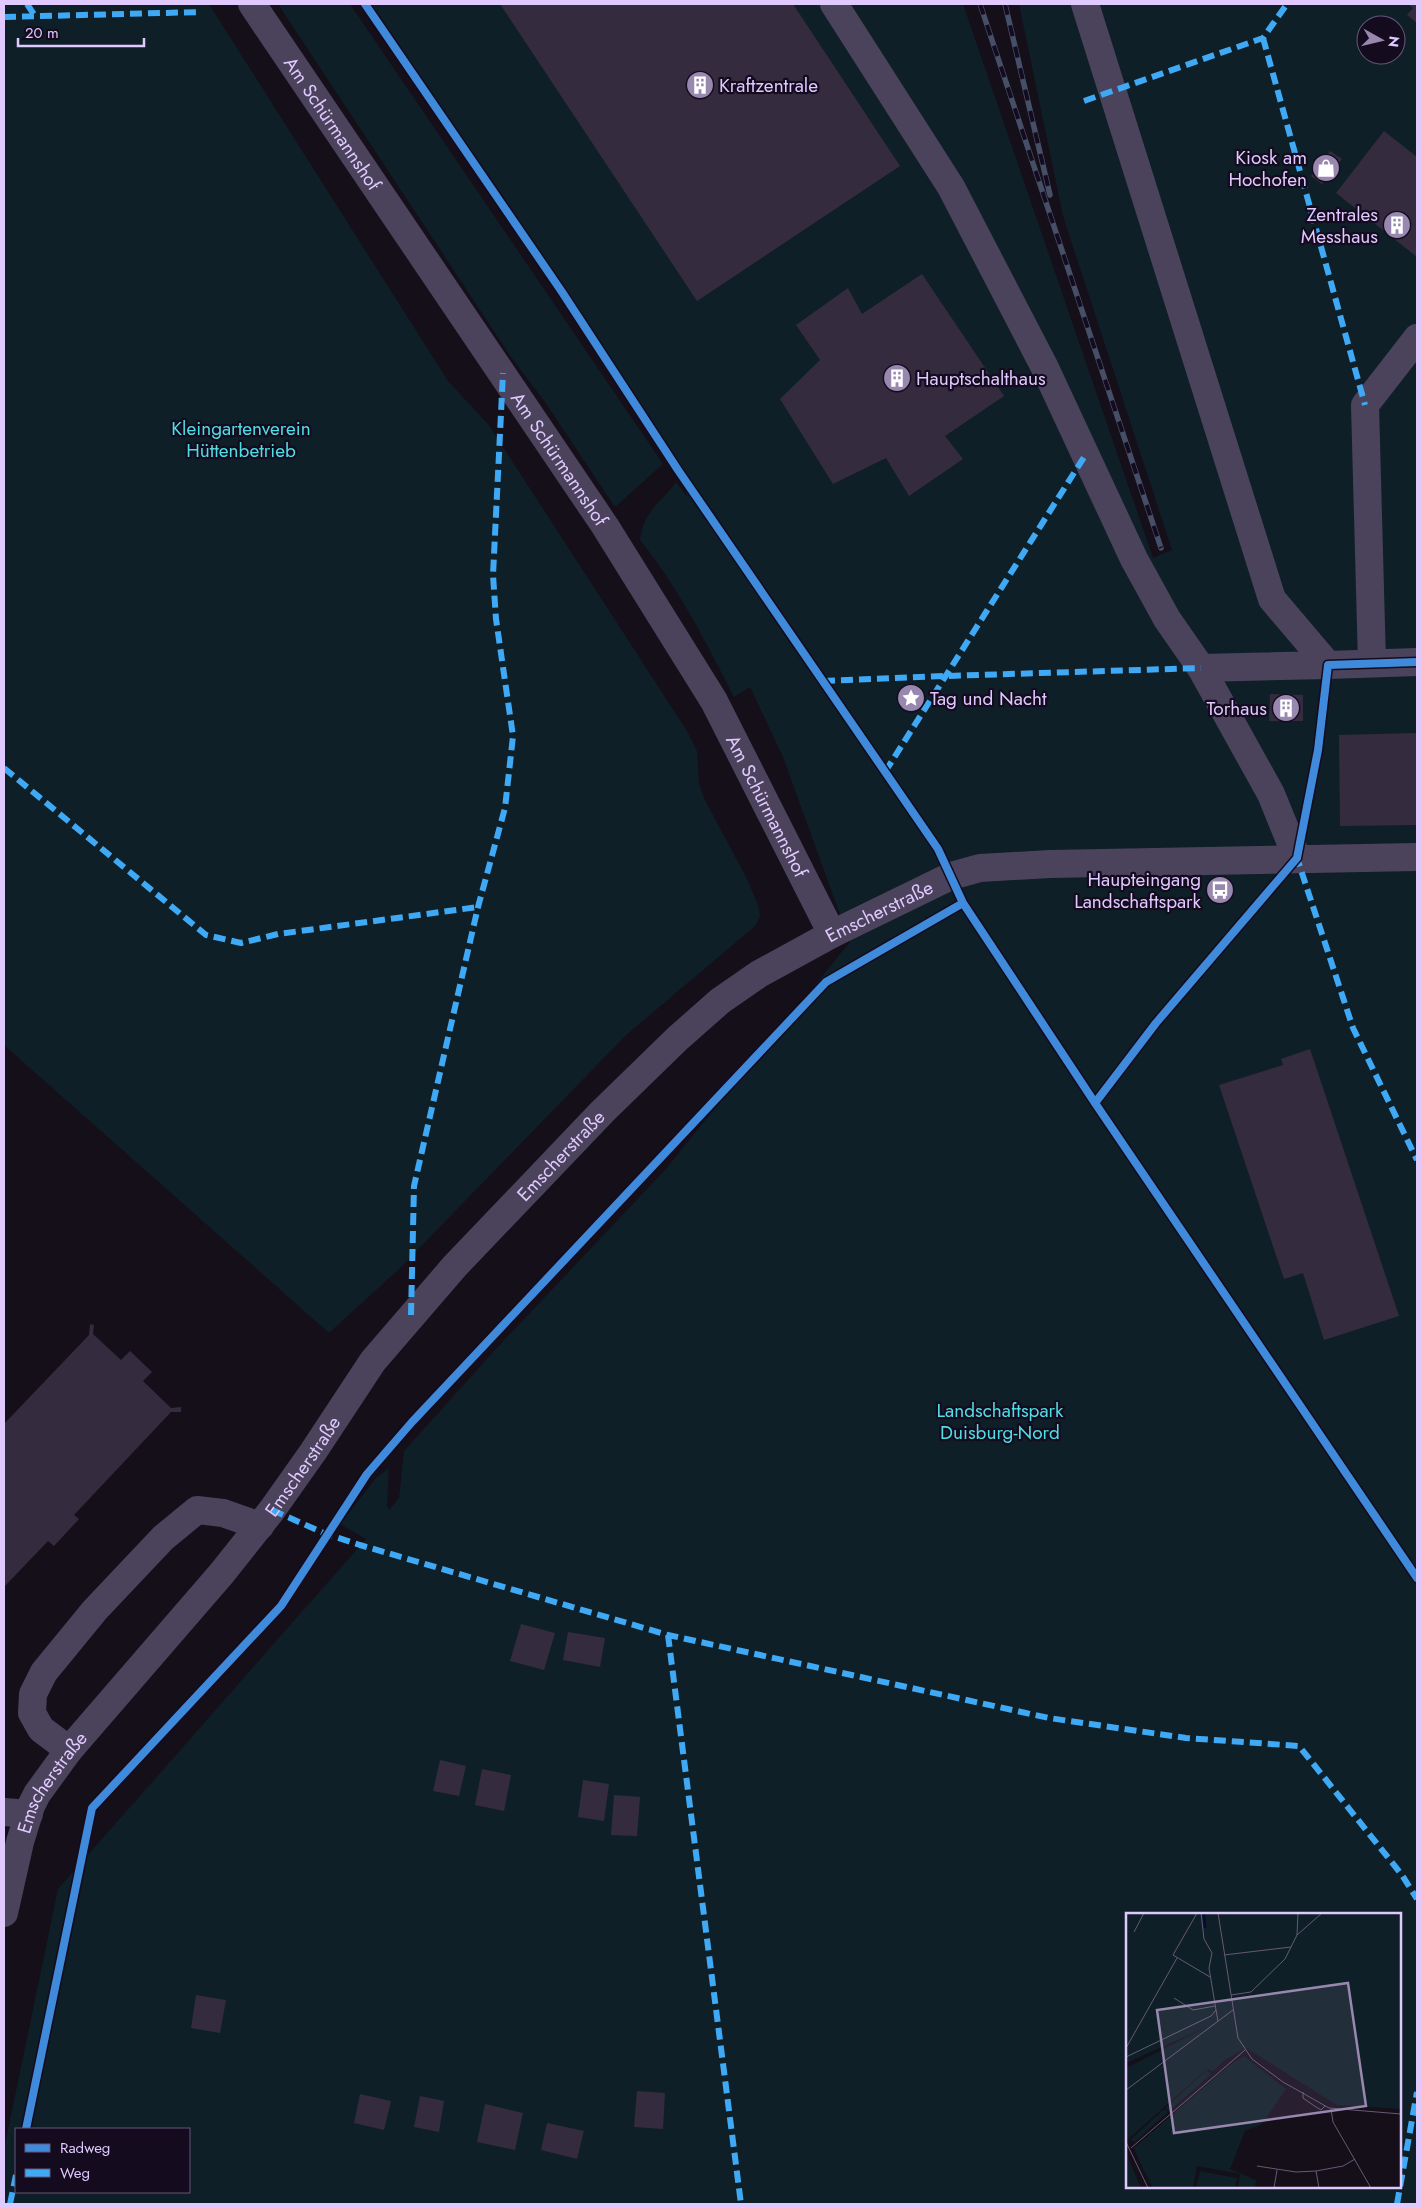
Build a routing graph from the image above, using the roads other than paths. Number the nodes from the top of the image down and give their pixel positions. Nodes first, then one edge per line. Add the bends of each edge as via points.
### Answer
1 (252, 4) edge
2 (834, 4) edge
3 (1085, 4) edge
4 (1417, 338) edge
5 (1417, 662) edge
6 (1372, 663) junction
7 (1328, 665) junction
8 (1201, 668) junction
9 (1417, 857) edge
10 (1298, 858) junction
11 (832, 934) junction
12 (260, 1526) junction
13 (69, 1750) junction
14 (16, 1813) edge
15 (4, 1913) edge

1 - 11 street, Am Schürmannshof via 589,502 709,693
2 - 8 street via 951,187 1044,366 1134,559 1167,619
3 - 7 street via 1272,599
4 - 6 street via 1365,405
5 - 6 street
6 - 7 street
7 - 8 street
8 - 10 street via 1271,794
9 - 10 street, Emscherstraße
10 - 11 street, Emscherstraße via 980,868 951,876
11 - 12 street, Emscherstraße via 760,974 720,1001 602,1112 391,1338
12 - 13 street, Emscherstraße
12 - 13 street via 223,1512 196,1510 163,1538 94,1611 44,1672 33,1694 32,1713 41,1729
13 - 14 street, Emscherstraße via 37,1794
14 - 15 street, Emscherstraße

